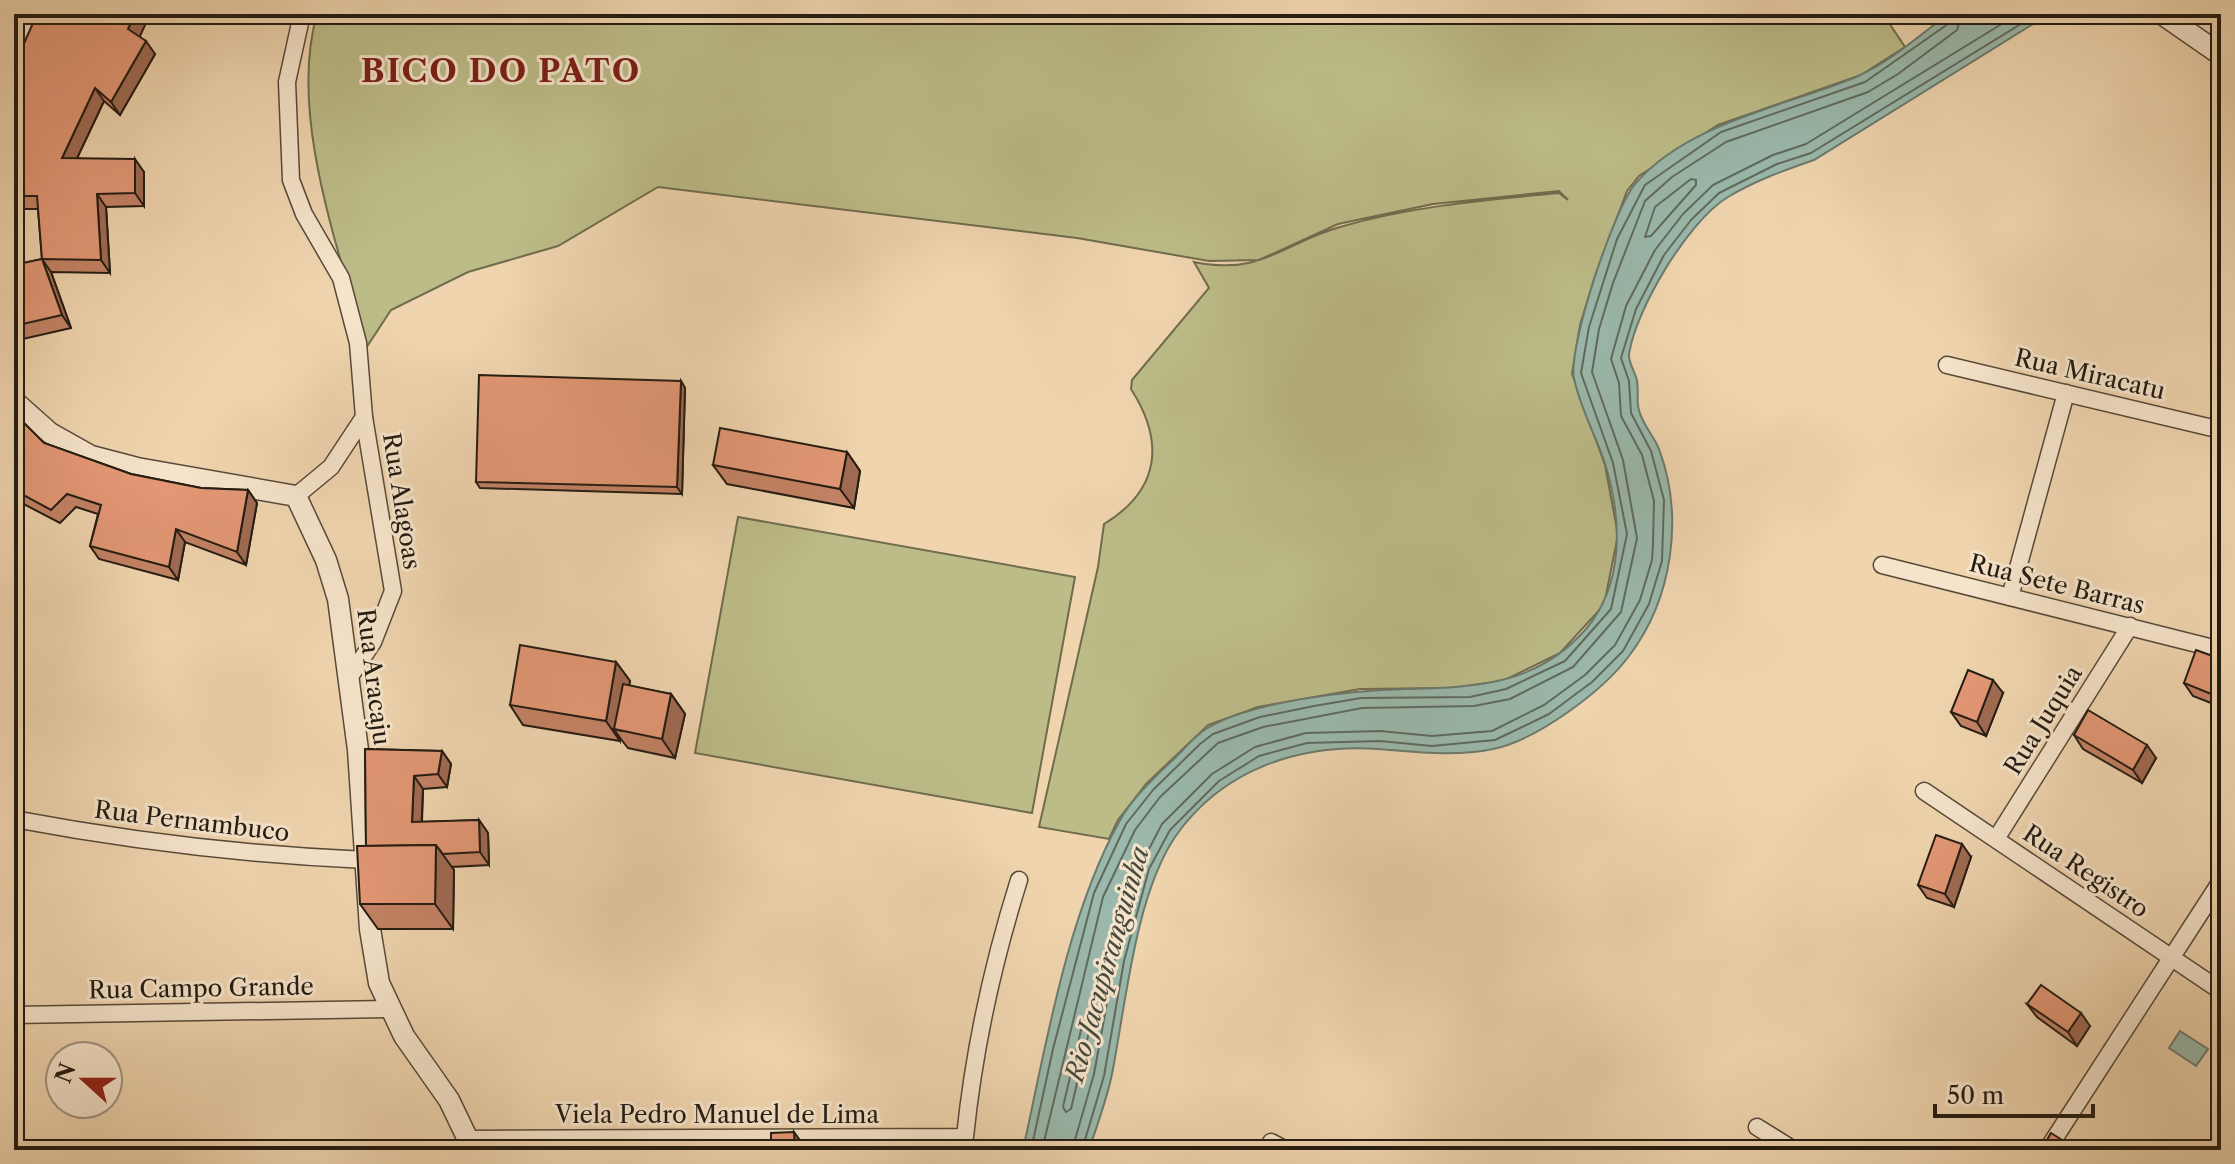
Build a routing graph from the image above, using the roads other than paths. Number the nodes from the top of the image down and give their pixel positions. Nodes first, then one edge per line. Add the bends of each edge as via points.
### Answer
1 (34, 14) edge
2 (302, 14) edge
3 (2162, 14) edge
4 (2221, 55) edge
5 (14, 64) edge
6 (1947, 365) dead end
7 (2066, 393) junction
8 (14, 401) edge
9 (364, 417) junction
10 (2221, 430) edge
11 (296, 496) junction
12 (1882, 565) dead end
13 (2010, 597) junction
14 (2130, 626) junction
15 (2221, 650) edge
16 (349, 678) junction
17 (1924, 791) dead end
18 (14, 819) edge
19 (1996, 839) junction
20 (366, 860) junction
21 (1019, 880) dead end
22 (2221, 881) edge
23 (2172, 958) junction
24 (2221, 991) edge
25 (388, 1009) junction
26 (14, 1015) edge
27 (1757, 1127) dead end
28 (1271, 1142) dead end
29 (472, 1144) edge
30 (1286, 1150) edge
31 (1794, 1150) edge
32 (2047, 1150) edge

1 - 5 street
2 - 9 street, Rua Alagoas via 287,82 291,180 341,278 358,343
3 - 4 street
6 - 7 street, Rua Miracatu
7 - 10 street, Rua Miracatu
7 - 13 street
8 - 11 street via 50,433 91,456
9 - 11 street, Rua Alagoas via 331,467
9 - 16 street, Rua Alagoas via 393,591 373,642
11 - 16 street, Rua Aracaju via 338,599
12 - 13 street, Rua Sete Barras
13 - 14 street, Rua Sete Barras
14 - 15 street, Rua Sete Barras
14 - 19 street, Rua Juquia
16 - 20 street, Rua Aracaju
17 - 19 street, Rua Registro
18 - 20 street, Rua Pernambuco via 168,845
19 - 23 street, Rua Registro
20 - 25 street, Rua Aracaju via 370,929
21 - 29 street, Viela Pedro Manuel de Lima via 978,1031 965,1137
22 - 23 street
23 - 24 street, Rua Registro
23 - 32 street
25 - 26 street, Rua Campo Grande
25 - 29 street, Rua Aracaju
27 - 31 street
28 - 30 street

